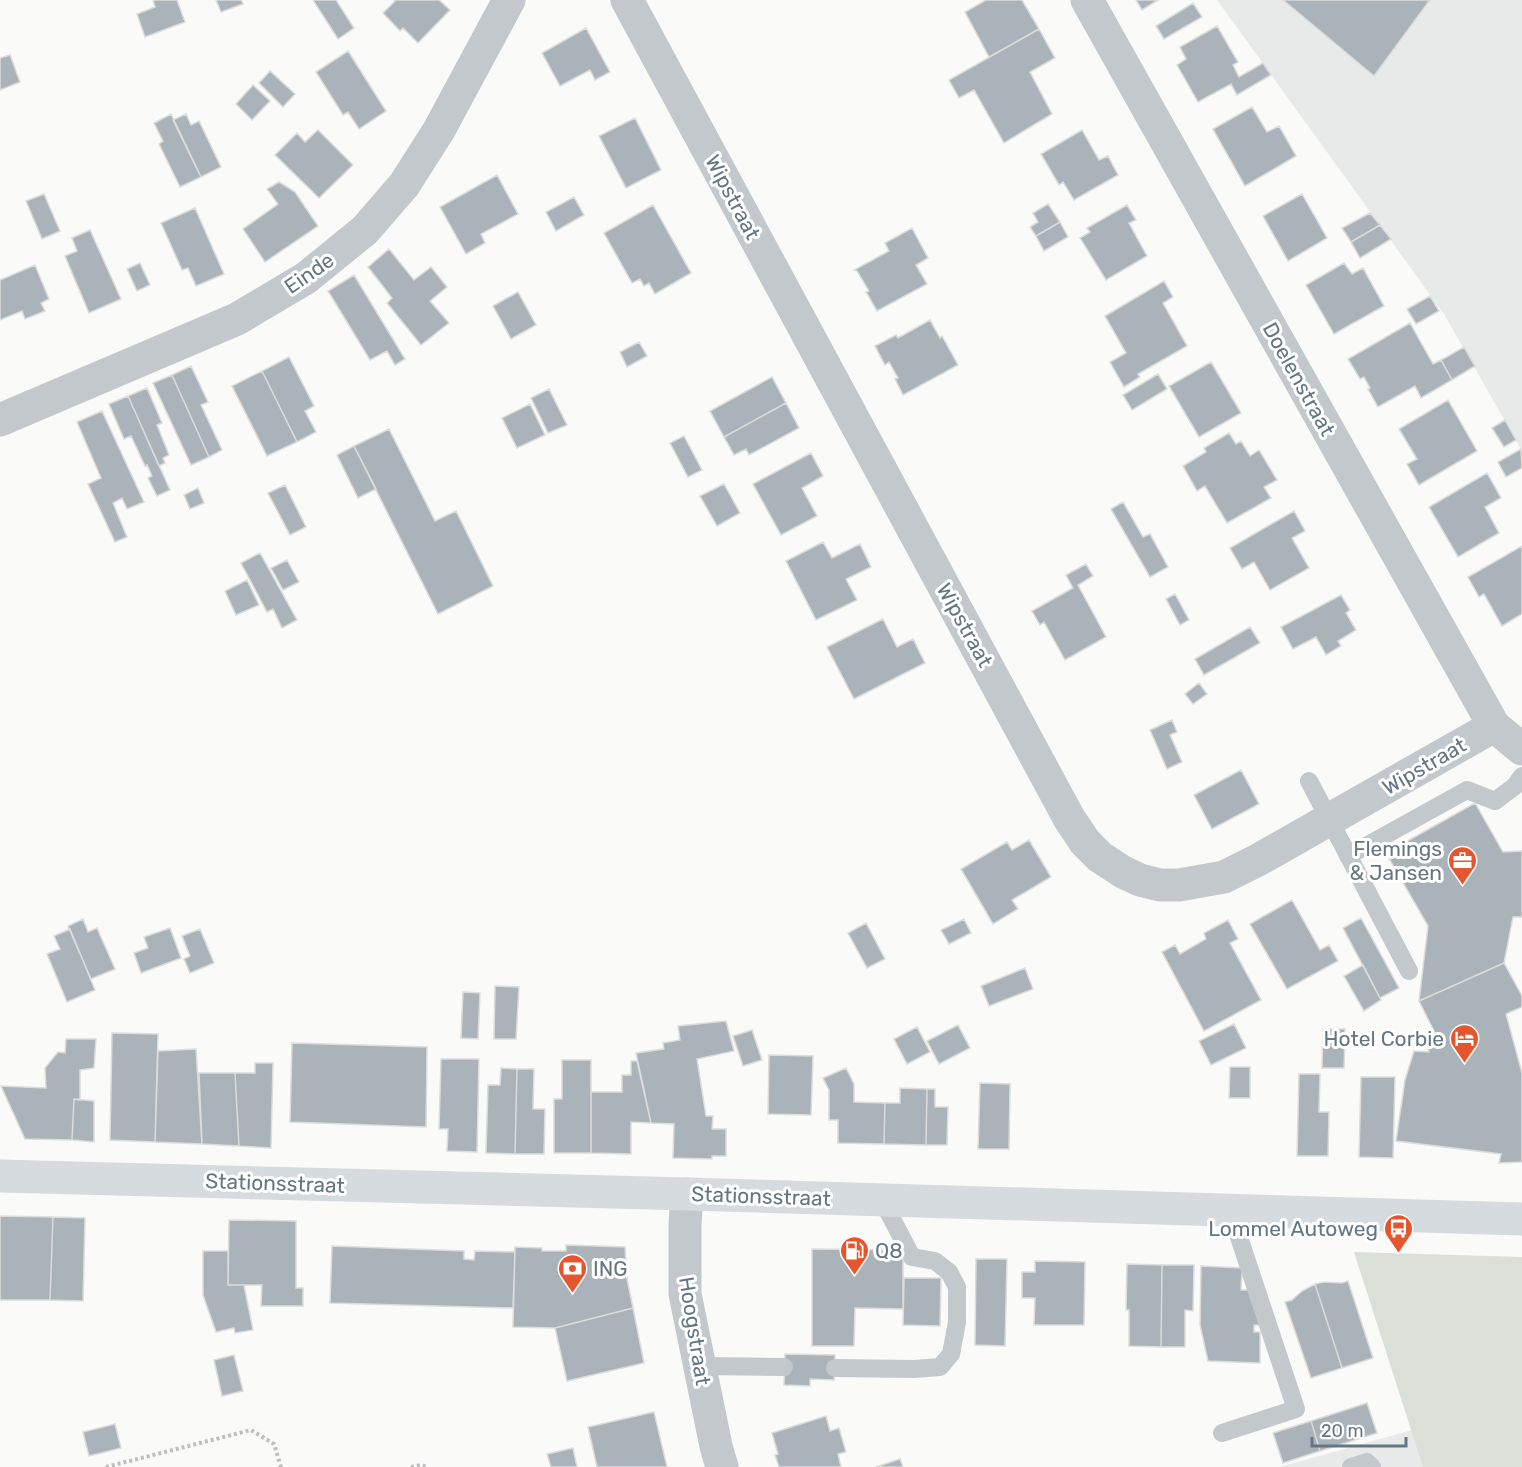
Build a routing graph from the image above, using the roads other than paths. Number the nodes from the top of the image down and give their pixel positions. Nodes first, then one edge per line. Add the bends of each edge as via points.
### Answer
1 (509, 0) edge
2 (627, 0) edge
3 (1087, 0) edge
4 (0, 420) edge
5 (1494, 726) junction
6 (1522, 749) edge
7 (1522, 776) edge
8 (1309, 781) dead end
9 (1329, 820) junction
10 (1348, 856) junction
11 (1409, 971) dead end
12 (0, 1176) edge
13 (687, 1194) junction
14 (882, 1200) junction
15 (1230, 1210) junction
16 (1522, 1219) edge
17 (699, 1366) junction
18 (784, 1367) dead end
19 (835, 1368) dead end
20 (1222, 1433) dead end
21 (722, 1467) edge
22 (1351, 1467) edge
23 (1372, 1467) edge

1 - 4 street, Einde via 439,130 404,185 365,230 306,278 237,319
2 - 9 street, Wipstraat via 1085,842 1100,857 1140,880 1179,885 1224,877
3 - 5 street, Doelenstraat
5 - 6 street, Doelenstraat
5 - 9 street, Wipstraat
7 - 10 lane via 1495,801 1467,790
8 - 9 lane
9 - 10 lane
10 - 11 lane
12 - 13 main road, Stationsstraat
13 - 14 main road, Stationsstraat
13 - 17 street, Hoogstraat via 685,1294
14 - 15 main road, Stationsstraat
14 - 19 lane via 912,1257 934,1261 949,1272 957,1287 957,1322 951,1354 940,1367
15 - 16 main road, Stationsstraat
15 - 20 lane via 1296,1409
17 - 18 lane
17 - 21 street, Hoogstraat
22 - 23 lane via 1367,1462

